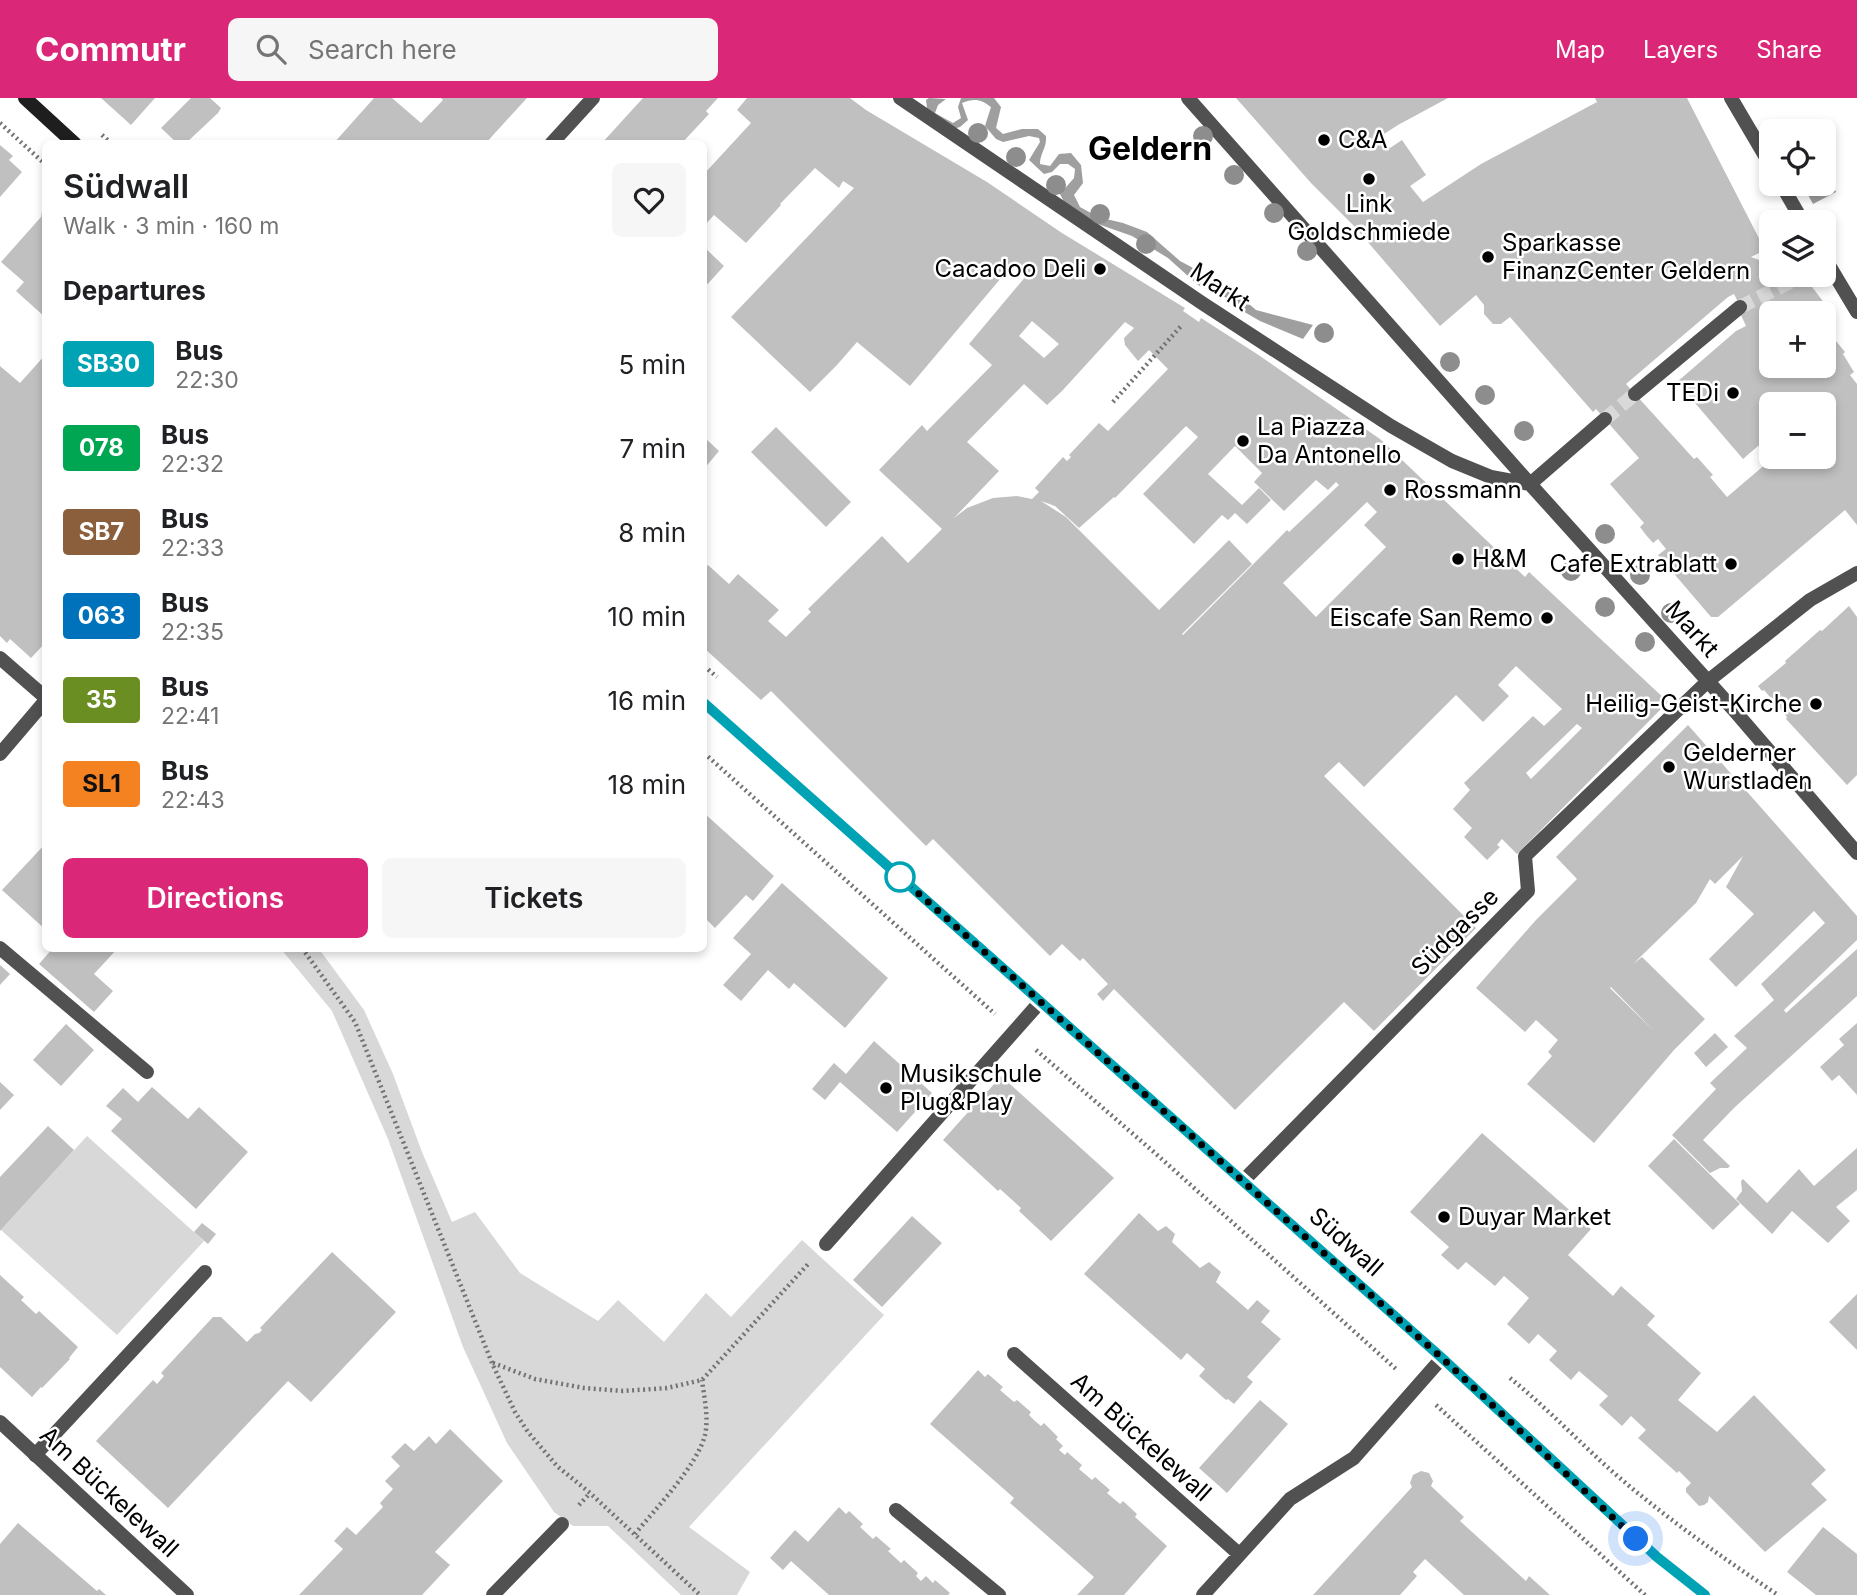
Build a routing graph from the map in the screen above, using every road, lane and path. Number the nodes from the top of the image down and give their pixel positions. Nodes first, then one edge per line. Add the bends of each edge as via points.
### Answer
1 (25, 98) edge
2 (593, 98) edge
3 (900, 98) edge
4 (1188, 98) edge
5 (1731, 98) edge
6 (0, 123) edge
7 (71, 140) edge
8 (555, 140) edge
9 (1759, 146) edge
10 (42, 161) edge
11 (1836, 280) edge
12 (1202, 303) junction
13 (1740, 307) tunnel mouth
14 (1857, 312) edge
15 (1636, 394) tunnel mouth
16 (1113, 402) dead end
17 (1605, 419) tunnel mouth
18 (1530, 484) junction
19 (1857, 573) edge
20 (0, 658) edge
21 (1708, 681) junction
22 (42, 695) edge
23 (42, 704) edge
24 (707, 706) edge
25 (0, 754) edge
26 (707, 756) edge
27 (1857, 853) edge
28 (0, 948) edge
29 (305, 952) edge
30 (1041, 1001) junction
31 (1015, 1031) junction
32 (147, 1072) dead end
33 (1243, 1181) junction
34 (1217, 1209) dead end
35 (826, 1244) joint
36 (205, 1272) dead end
37 (1014, 1354) dead end
38 (1442, 1358) junction
39 (492, 1363) junction
40 (1508, 1377) dead end
41 (702, 1380) junction
42 (0, 1422) edge
43 (36, 1455) junction
44 (896, 1510) dead end
45 (562, 1524) dead end
46 (635, 1534) junction
47 (1239, 1554) junction
48 (187, 1595) edge
49 (493, 1595) edge
50 (700, 1595) edge
51 (999, 1595) edge
52 (1203, 1595) edge
53 (1705, 1595) edge
54 (1778, 1595) edge

1 - 7 street
2 - 8 street
3 - 12 street, Markt
4 - 18 street, Markt
5 - 9 street
6 - 10 path
11 - 14 street
12 - 16 path
12 - 18 street, Markt via 1452,461 1491,477
13 - 15 street
17 - 18 street
18 - 21 street, Markt
19 - 21 street via 1810,600
20 - 22 street
21 - 27 street, Markt
21 - 33 street, Südgasse via 1525,856 1528,891
23 - 25 street
24 - 30 street, Südwall
26 - 31 path
28 - 32 street
29 - 39 path via 355,1022
30 - 31 street
30 - 33 street, Südwall
31 - 34 path
31 - 35 street
33 - 38 street, Südwall
35 - 41 path
36 - 43 street
37 - 47 street, Am Bückelewall
38 - 47 street via 1354,1458 1290,1499
38 - 53 street, Südwall via 1657,1557
39 - 41 path via 535,1379 584,1388 623,1391
39 - 46 path via 515,1412 542,1449
40 - 54 path via 1657,1509
41 - 46 path via 707,1414 699,1451
42 - 43 street, Am Bückelewall
43 - 48 street, Am Bückelewall
44 - 51 street
45 - 49 street
46 - 50 path
47 - 52 street

